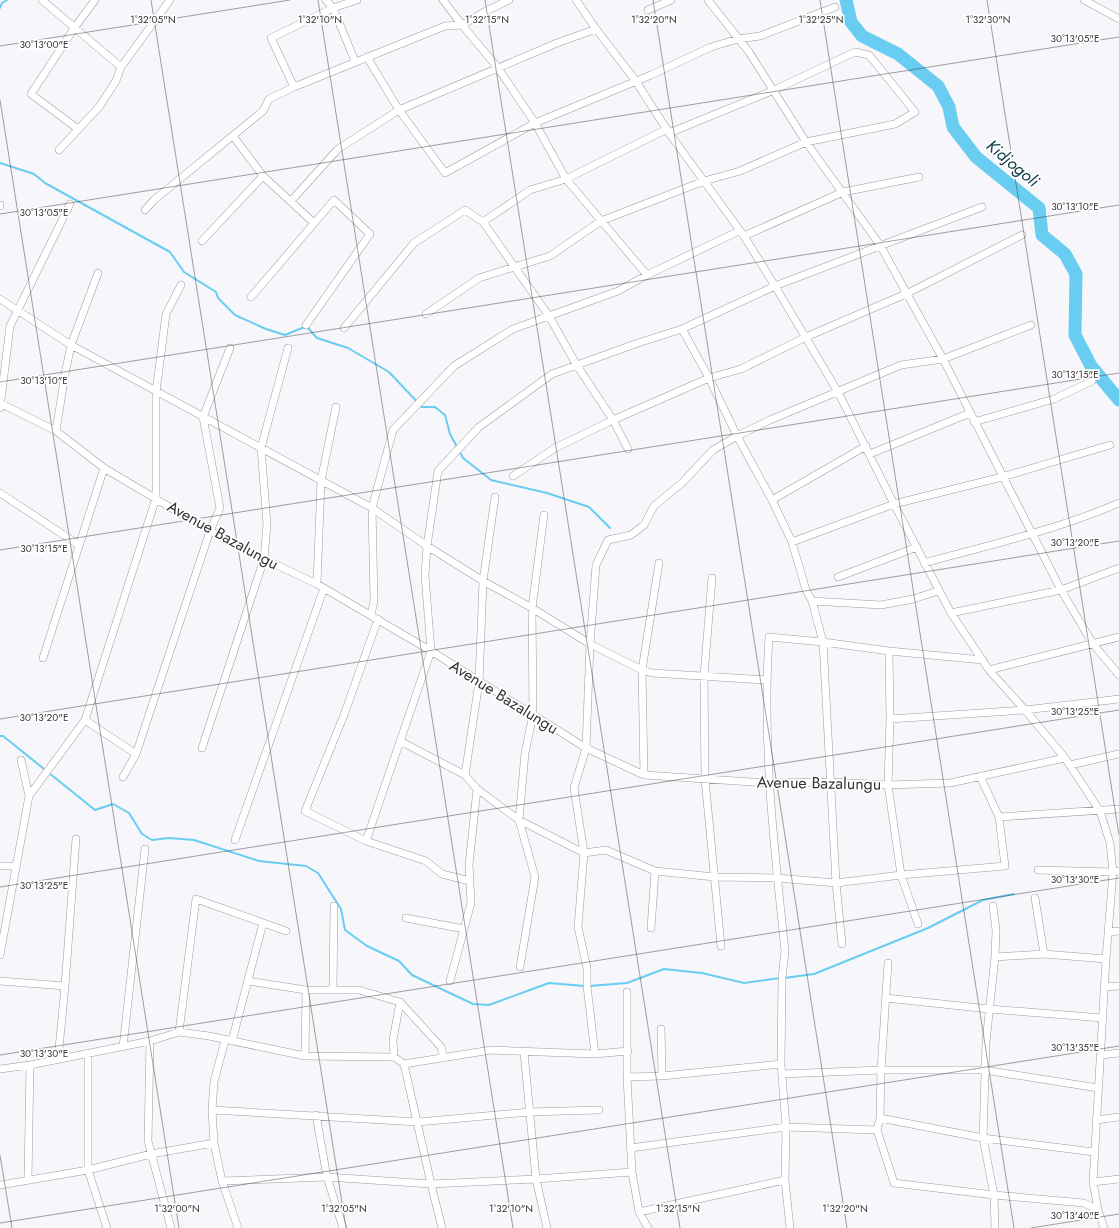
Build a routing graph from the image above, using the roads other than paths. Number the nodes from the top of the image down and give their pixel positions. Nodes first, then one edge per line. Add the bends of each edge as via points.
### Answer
1 (42, 0) edge
2 (95, 0) edge
3 (170, 0) edge
4 (326, 0) edge
5 (357, 0) edge
6 (443, 0) edge
7 (509, 0) edge
8 (576, 0) edge
9 (671, 0) edge
10 (708, 0) edge
11 (1084, 0) edge
12 (835, 7) dead end
13 (333, 8) junction
14 (648, 10) dead end
15 (1119, 19) edge
16 (462, 25) junction
17 (75, 27) junction
18 (596, 29) junction
19 (738, 39) junction
20 (367, 57) junction
21 (355, 61) junction
22 (121, 67) junction
23 (498, 68) junction
24 (635, 80) junction
25 (294, 87) junction
26 (772, 91) junction
27 (399, 110) junction
28 (535, 123) junction
29 (78, 129) junction
30 (668, 131) junction
31 (233, 136) junction
32 (806, 142) junction
33 (59, 150) dead end
34 (264, 176) junction
35 (919, 178) dead end
36 (566, 180) junction
37 (704, 181) junction
38 (843, 192) junction
39 (291, 201) junction
40 (70, 204) dead end
41 (982, 207) dead end
42 (145, 210) dead end
43 (601, 221) junction
44 (483, 222) junction
45 (314, 223) junction
46 (742, 234) junction
47 (1022, 236) dead end
48 (202, 241) dead end
49 (880, 245) junction
50 (514, 266) junction
51 (98, 273) dead end
52 (647, 275) junction
53 (181, 285) dead end
54 (775, 286) junction
55 (908, 293) junction
56 (250, 297) dead end
57 (0, 299) edge
58 (17, 310) junction
59 (426, 314) dead end
60 (549, 316) junction
61 (306, 325) dead end
62 (1031, 325) dead end
63 (344, 328) dead end
64 (682, 329) junction
65 (806, 337) junction
66 (71, 345) junction
67 (230, 348) dead end
68 (288, 348) dead end
69 (943, 359) junction
70 (576, 364) junction
71 (709, 378) junction
72 (1092, 381) dead end
73 (156, 392) junction
74 (838, 392) junction
75 (0, 405) edge
76 (336, 407) dead end
77 (970, 413) junction
78 (203, 417) junction
79 (613, 420) junction
80 (974, 422) junction
81 (56, 431) junction
82 (737, 436) junction
83 (1110, 445) dead end
84 (866, 446) junction
85 (261, 448) junction
86 (628, 449) dead end
87 (870, 454) junction
88 (104, 468) junction
89 (513, 476) dead end
90 (1002, 477) junction
91 (321, 481) junction
92 (0, 493) edge
93 (494, 497) dead end
94 (156, 498) junction
95 (772, 500) junction
96 (1119, 503) edge
97 (894, 504) junction
98 (372, 508) junction
99 (544, 515) dead end
100 (210, 531) junction
101 (1032, 534) junction
102 (792, 542) junction
103 (79, 545) junction
104 (427, 546) junction
105 (917, 547) junction
106 (264, 559) junction
107 (659, 563) dead end
108 (924, 563) junction
109 (1119, 568) edge
110 (838, 577) dead end
111 (712, 578) dead end
112 (483, 581) junction
113 (317, 584) junction
114 (324, 588) junction
115 (1061, 590) junction
116 (938, 591) junction
117 (812, 601) junction
118 (532, 608) junction
119 (951, 613) junction
120 (371, 615) junction
121 (378, 619) junction
122 (1119, 637) edge
123 (823, 642) junction
124 (590, 644) junction
125 (1093, 644) junction
126 (431, 651) junction
127 (889, 651) junction
128 (43, 658) dead end
129 (983, 660) junction
130 (642, 670) junction
131 (989, 670) junction
132 (1119, 675) edge
133 (704, 676) junction
134 (766, 680) junction
135 (479, 682) junction
136 (1119, 699) edge
137 (1025, 710) junction
138 (533, 715) junction
139 (890, 719) junction
140 (85, 720) junction
141 (400, 741) junction
142 (202, 748) dead end
143 (586, 748) junction
144 (136, 754) junction
145 (1119, 754) edge
146 (1065, 758) junction
147 (21, 760) dead end
148 (1070, 765) junction
149 (464, 775) junction
150 (644, 775) junction
151 (980, 776) junction
152 (123, 777) dead end
153 (705, 779) junction
154 (831, 782) junction
155 (769, 783) junction
156 (888, 785) junction
157 (476, 789) junction
158 (29, 796) junction
159 (1119, 809) edge
160 (1100, 811) junction
161 (999, 817) junction
162 (519, 820) junction
163 (76, 839) dead end
164 (235, 840) dead end
165 (366, 841) junction
166 (145, 849) dead end
167 (584, 853) junction
168 (0, 866) edge
169 (16, 866) junction
170 (1038, 870) dead end
171 (655, 871) junction
172 (1116, 872) edge
173 (901, 875) junction
174 (715, 877) junction
175 (777, 878) junction
176 (470, 881) junction
177 (836, 883) junction
178 (1035, 898) dead end
179 (334, 906) dead end
180 (993, 906) dead end
181 (406, 918) dead end
182 (263, 924) junction
183 (918, 924) dead end
184 (651, 928) dead end
185 (464, 929) junction
186 (1119, 931) edge
187 (286, 932) dead end
188 (1108, 932) junction
189 (842, 944) dead end
190 (721, 946) dead end
191 (1044, 954) junction
192 (0, 955) edge
193 (995, 957) junction
194 (1106, 959) junction
195 (888, 963) dead end
196 (520, 966) dead end
197 (248, 980) junction
198 (0, 981) edge
199 (450, 982) dead end
200 (65, 986) junction
201 (1119, 986) edge
202 (1104, 988) junction
203 (306, 990) junction
204 (333, 990) junction
205 (627, 992) dead end
206 (886, 998) junction
207 (400, 1002) junction
208 (989, 1009) junction
209 (1102, 1018) junction
210 (661, 1029) dead end
211 (179, 1032) junction
212 (150, 1041) junction
213 (229, 1041) junction
214 (123, 1047) junction
215 (628, 1051) junction
216 (524, 1052) junction
217 (1119, 1053) edge
218 (88, 1054) junction
219 (595, 1054) junction
220 (1100, 1055) junction
221 (306, 1056) junction
222 (394, 1057) junction
223 (444, 1058) junction
224 (58, 1059) junction
225 (404, 1064) junction
226 (781, 1064) junction
227 (30, 1065) junction
228 (0, 1069) edge
229 (881, 1070) junction
230 (984, 1070) junction
231 (782, 1074) junction
232 (662, 1076) junction
233 (627, 1078) junction
234 (1098, 1088) junction
235 (212, 1110) junction
236 (599, 1110) dead end
237 (529, 1112) junction
238 (316, 1115) junction
239 (1119, 1117) edge
240 (880, 1118) junction
241 (1096, 1120) junction
242 (418, 1122) junction
243 (786, 1127) junction
244 (877, 1130) junction
245 (983, 1138) junction
246 (214, 1143) junction
247 (630, 1148) junction
248 (1094, 1152) junction
249 (151, 1154) junction
250 (88, 1170) junction
251 (632, 1172) junction
252 (327, 1177) junction
253 (28, 1179) junction
254 (536, 1179) junction
255 (1119, 1179) edge
256 (785, 1180) junction
257 (222, 1181) junction
258 (1093, 1182) junction
259 (431, 1184) junction
260 (0, 1185) edge
261 (994, 1195) junction
262 (1098, 1210) junction
263 (639, 1212) junction
264 (107, 1228) edge
265 (171, 1228) edge
266 (238, 1228) edge
267 (343, 1228) edge
268 (442, 1228) edge
269 (548, 1228) edge
270 (648, 1228) edge
271 (790, 1228) edge
272 (995, 1228) edge
273 (1104, 1228) edge

1 - 17 street
2 - 17 street
3 - 22 street
4 - 13 street
5 - 13 street
6 - 16 street
7 - 16 street
8 - 18 street
9 - 14 street
10 - 19 street
11 - 15 street
12 - 19 street via 760,36
13 - 21 street
13 - 25 street via 271,38
16 - 20 street via 445,26
16 - 23 street
17 - 22 street
17 - 29 street via 31,94
18 - 23 street
18 - 24 street
19 - 24 street via 711,47
19 - 26 street via 749,52
20 - 21 street
20 - 27 street
21 - 25 street
22 - 29 street via 116,82 99,107
23 - 27 street
23 - 28 street
24 - 28 street
24 - 30 street
25 - 31 street via 269,99 263,111
26 - 30 street
26 - 32 street
26 - 32 street via 855,52 869,55 915,112 895,124
27 - 28 street via 445,173
27 - 39 street via 338,149
28 - 36 street
29 - 33 street
30 - 36 street
30 - 37 street
31 - 34 street
31 - 42 street
32 - 37 street via 740,171
32 - 38 street
34 - 39 street
34 - 48 street
35 - 38 street
36 - 43 street
36 - 44 street via 530,190
37 - 43 street
37 - 46 street
38 - 46 street
38 - 49 street
39 - 45 street
40 - 58 street
41 - 49 street
43 - 50 street via 550,256
43 - 52 street
44 - 50 street
44 - 63 street via 464,210 414,243
45 - 56 street
45 - 61 street via 334,200 370,234
46 - 52 street
46 - 54 street
47 - 55 street
49 - 54 street
49 - 55 street
50 - 59 street via 479,278
50 - 60 street
51 - 66 street
52 - 60 street via 618,291
53 - 73 street via 166,314
54 - 64 street
54 - 65 street
55 - 65 street
55 - 69 street
57 - 58 street
58 - 66 street
58 - 75 street via 10,326
60 - 70 street
60 - 98 street via 513,328 454,366 392,430
62 - 69 street
64 - 70 street
64 - 71 street
65 - 71 street via 741,369
65 - 74 street
66 - 73 street
66 - 81 street
67 - 78 street
68 - 85 street
69 - 74 street via 901,365
69 - 77 street
70 - 79 street
70 - 104 street via 552,374 479,427 438,471
71 - 79 street
71 - 82 street
72 - 80 street via 1054,399
73 - 78 street
73 - 94 street
74 - 82 street
74 - 84 street
75 - 81 street, Avenue Bazalungu
76 - 91 street
77 - 80 street
77 - 87 street
78 - 85 street
78 - 100 street via 220,508
79 - 86 street
79 - 89 street via 555,448
80 - 90 street
81 - 88 street, Avenue Bazalungu
82 - 95 street
82 - 124 street via 713,450 682,483 654,506 644,525 631,535 608,540 596,565
83 - 90 street
84 - 87 street
84 - 95 street
85 - 91 street
85 - 106 street via 267,524
87 - 97 street
88 - 94 street, Avenue Bazalungu
88 - 103 street
90 - 97 street
90 - 101 street
91 - 98 street
91 - 113 street
92 - 103 street
93 - 112 street
94 - 100 street, Avenue Bazalungu
94 - 140 street
95 - 102 street
96 - 101 street
97 - 102 street
97 - 105 street
98 - 104 street
98 - 120 street via 374,601
99 - 118 street
100 - 106 street, Avenue Bazalungu
100 - 144 street
101 - 108 street
101 - 115 street
102 - 117 street via 806,590
103 - 128 street
104 - 112 street
104 - 126 street via 425,575
105 - 108 street
105 - 110 street
106 - 113 street, Avenue Bazalungu
106 - 142 street
107 - 130 street
108 - 116 street
109 - 115 street
111 - 133 street
112 - 118 street
112 - 135 street
113 - 114 street, Avenue Bazalungu
114 - 120 street, Avenue Bazalungu
114 - 164 street
115 - 119 street
115 - 125 street
116 - 117 street via 881,605
116 - 119 street
117 - 123 street
118 - 124 street
118 - 138 street
119 - 129 street
120 - 121 street, Avenue Bazalungu
121 - 126 street, Avenue Bazalungu
121 - 165 street via 344,715 305,811
122 - 125 street
123 - 127 street
123 - 134 street via 769,637
123 - 154 street
124 - 130 street
124 - 143 street
125 - 131 street
125 - 132 street
126 - 135 street, Avenue Bazalungu
126 - 141 street
127 - 129 street
127 - 139 street
129 - 131 street
130 - 133 street via 652,673
130 - 150 street
131 - 137 street
133 - 134 street
133 - 153 street
134 - 155 street
135 - 138 street, Avenue Bazalungu
135 - 149 street
136 - 137 street
137 - 139 street
137 - 146 street
138 - 143 street, Avenue Bazalungu
138 - 162 street via 525,753
139 - 156 street
140 - 144 street
140 - 158 street
141 - 149 street
141 - 165 street
143 - 150 street, Avenue Bazalungu
143 - 167 street via 574,788
144 - 152 street
145 - 148 street
146 - 148 street
146 - 151 street, Avenue Bazalungu
147 - 158 street
148 - 160 street
149 - 157 street
150 - 153 street, Avenue Bazalungu
151 - 156 street, Avenue Bazalungu via 950,783
151 - 161 street
153 - 155 street, Avenue Bazalungu
153 - 174 street
154 - 155 street, Avenue Bazalungu
154 - 156 street, Avenue Bazalungu
154 - 177 street
155 - 175 street
156 - 173 street
157 - 162 street
157 - 176 street via 469,865
158 - 169 street
159 - 160 street
160 - 161 street
160 - 172 street
161 - 173 street via 1005,866
162 - 167 street
162 - 196 street via 535,877
163 - 200 street
165 - 176 street via 426,861 442,874
166 - 214 street
167 - 171 street via 606,850
167 - 219 street via 578,927 587,968 586,986
168 - 169 street
169 - 192 street
170 - 172 street
171 - 174 street
171 - 184 street
172 - 188 street
173 - 177 street
173 - 183 street
174 - 175 street
174 - 190 street
175 - 177 street
175 - 226 street via 785,951 782,978
176 - 185 street via 471,903
177 - 189 street
178 - 191 street
179 - 204 street
180 - 193 street via 996,930
181 - 185 street
182 - 187 street
182 - 197 street
182 - 211 street via 196,899
185 - 199 street
186 - 188 street
188 - 194 street
191 - 193 street
191 - 194 street
193 - 208 street
194 - 202 street
195 - 206 street
197 - 203 street
197 - 213 street
198 - 200 street
200 - 224 street
201 - 202 street
202 - 209 street
203 - 204 street
203 - 221 street
204 - 207 street via 359,990
205 - 215 street
206 - 208 street
206 - 229 street
207 - 222 street via 392,1040
207 - 223 street via 441,1047
208 - 209 street
208 - 230 street
209 - 220 street
210 - 232 street
211 - 212 street
211 - 213 street
212 - 214 street
212 - 249 street via 148,1141
213 - 221 street
213 - 235 street via 214,1082
214 - 218 street
215 - 219 street
215 - 233 street
216 - 219 street
216 - 223 street via 491,1050
216 - 237 street
217 - 220 street
218 - 224 street
218 - 250 street
220 - 234 street
221 - 222 street
222 - 225 street
223 - 225 street
224 - 227 street
225 - 242 street
226 - 231 street
226 - 232 street
227 - 228 street
227 - 253 street
229 - 230 street
229 - 231 street
229 - 240 street
230 - 234 street
230 - 245 street
231 - 243 street
232 - 233 street
233 - 247 street
234 - 241 street
235 - 238 street
235 - 246 street
236 - 237 street
237 - 242 street
237 - 254 street
238 - 242 street
238 - 252 street
239 - 241 street
240 - 244 street
240 - 245 street
241 - 248 street
242 - 259 street
243 - 244 street
243 - 247 street
243 - 256 street
244 - 261 street via 894,1184
245 - 248 street
245 - 261 street
246 - 249 street
246 - 257 street
247 - 251 street
248 - 258 street
249 - 250 street
249 - 265 street
250 - 253 street
250 - 264 street
251 - 254 street
251 - 263 street
252 - 257 street
252 - 259 street
252 - 267 street
253 - 260 street
254 - 259 street
254 - 269 street
255 - 258 street
256 - 263 street
256 - 271 street
257 - 266 street
258 - 262 street
259 - 268 street
261 - 262 street via 1084,1203
261 - 272 street
262 - 273 street
263 - 270 street

